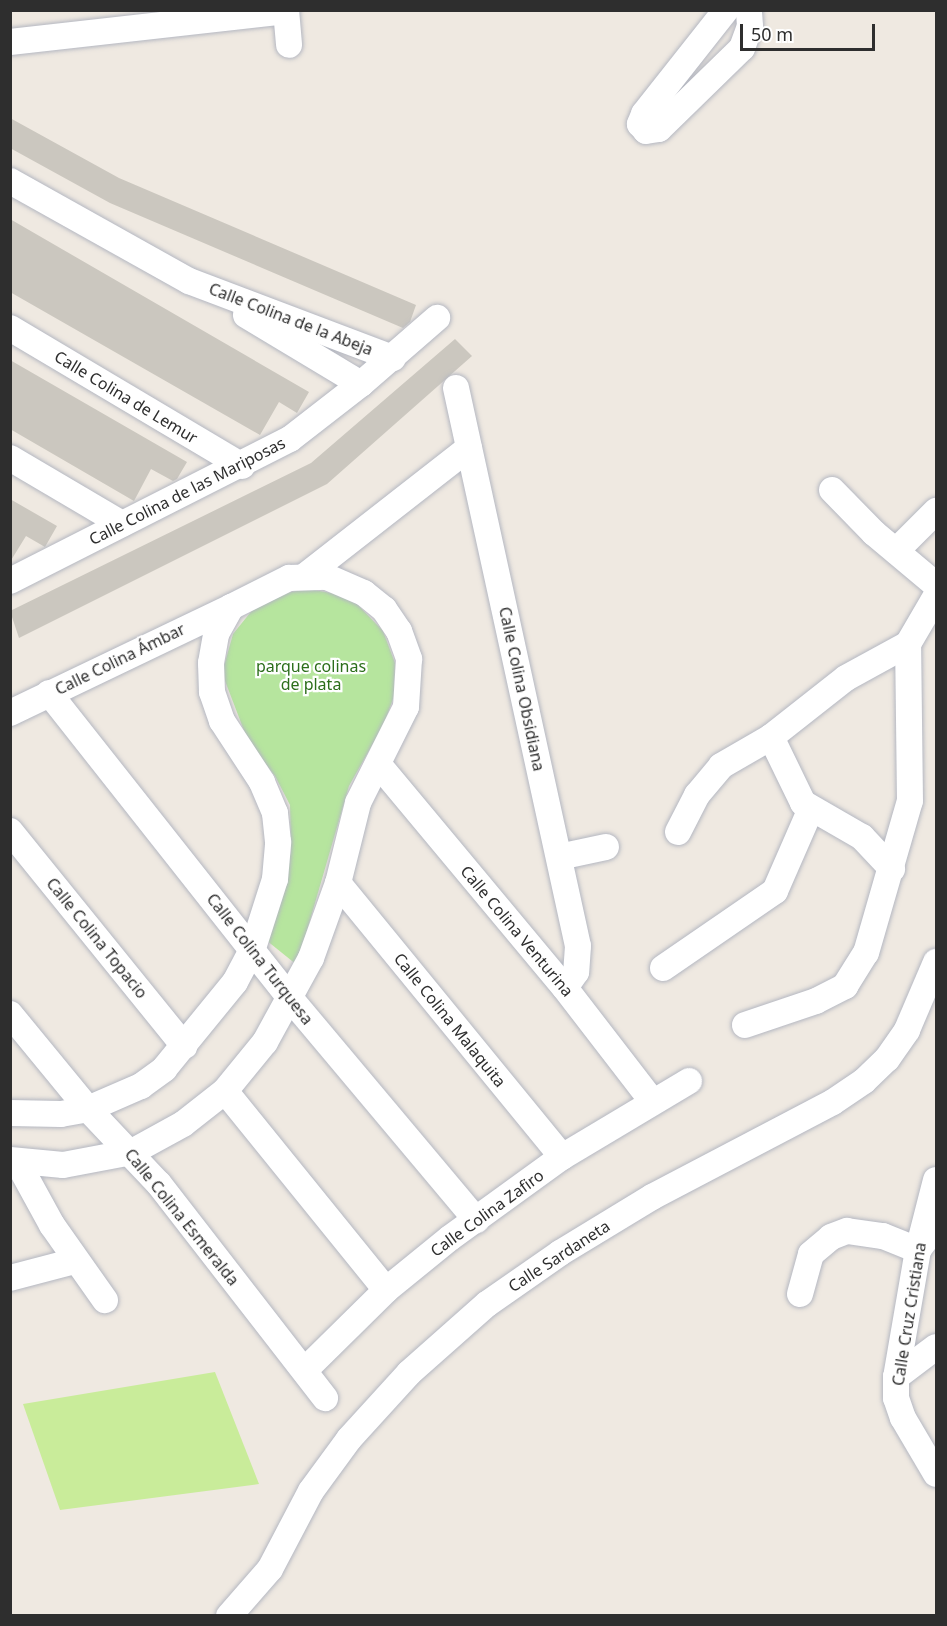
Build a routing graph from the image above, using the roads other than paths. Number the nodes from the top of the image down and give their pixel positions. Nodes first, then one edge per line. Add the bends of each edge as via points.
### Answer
1 (726, 10) edge
2 (749, 10) edge
3 (286, 11) edge
4 (10, 42) edge
5 (289, 45) dead end
6 (10, 181) edge
7 (189, 281) junction
8 (437, 318) dead end
9 (10, 328) edge
10 (393, 358) junction
11 (362, 384) junction
12 (456, 388) dead end
13 (469, 448) junction
14 (10, 458) edge
15 (242, 465) junction
16 (832, 490) dead end
17 (933, 519) edge
18 (122, 524) junction
19 (896, 551) junction
20 (305, 576) junction
21 (10, 581) edge
22 (936, 585) edge
23 (936, 596) edge
24 (231, 607) junction
25 (908, 644) junction
26 (49, 693) junction
27 (10, 713) edge
28 (771, 737) junction
29 (379, 765) junction
30 (810, 811) junction
31 (10, 831) edge
32 (678, 832) dead end
33 (606, 847) dead end
34 (559, 857) junction
35 (892, 869) junction
36 (338, 883) junction
37 (253, 948) junction
38 (936, 962) edge
39 (663, 968) dead end
40 (565, 988) junction
41 (290, 998) junction
42 (10, 1014) edge
43 (745, 1025) dead end
44 (184, 1046) junction
45 (689, 1081) dead end
46 (225, 1091) junction
47 (652, 1101) junction
48 (88, 1109) junction
49 (10, 1113) edge
50 (132, 1152) junction
51 (562, 1157) junction
52 (14, 1161) edge
53 (936, 1180) edge
54 (476, 1220) junction
55 (936, 1224) edge
56 (918, 1250) junction
57 (75, 1261) junction
58 (10, 1278) edge
59 (386, 1290) junction
60 (800, 1294) dead end
61 (105, 1300) dead end
62 (936, 1347) edge
63 (305, 1370) junction
64 (896, 1377) junction
65 (325, 1398) dead end
66 (936, 1474) edge
67 (229, 1616) edge

1 - 2 street via 644,114 640,124 645,131 659,129 741,48 750,26
3 - 4 street
3 - 5 street
6 - 7 street, Calle Colina de la Abeja
7 - 10 street, Calle Colina de la Abeja
7 - 11 street, Calle Colina de la Abeja
8 - 10 street, Calle Colina de las Mariposas
9 - 15 street, Calle Colina de Lemur
10 - 11 street, Calle Colina de las Mariposas
11 - 15 street, Calle Colina de las Mariposas via 309,426
12 - 13 street, Calle Colina Obsidiana
13 - 20 street
13 - 34 street, Calle Colina Obsidiana
14 - 18 street
15 - 18 street, Calle Colina de las Mariposas
16 - 19 street
17 - 19 street
18 - 21 street, Calle Colina de las Mariposas
19 - 22 street
20 - 24 street, Calle Colina Ámbar via 273,583
20 - 29 street via 327,577 364,593 384,609 399,631 409,659 409,691 399,729
23 - 25 street
24 - 26 street, Calle Colina Ámbar
24 - 37 street via 216,634 212,692 222,721 262,782 275,813 278,842 275,879
25 - 28 street via 846,678
25 - 35 street via 912,784
26 - 27 street, Calle Colina Ámbar
26 - 37 street, Calle Colina Turquesa
28 - 30 street via 790,780
28 - 32 street via 721,766 697,795
29 - 36 street via 358,803
29 - 40 street, Calle Colina Venturina
30 - 35 street via 862,837
30 - 39 street via 775,891
31 - 44 street, Calle Colina Topacio
33 - 34 street
34 - 40 street, Calle Colina Obsidiana via 579,955 576,972
35 - 43 street via 866,953 845,986 816,1001
36 - 41 street via 311,958
36 - 51 street, Calle Colina Malaquita
37 - 41 street, Calle Colina Turquesa
37 - 44 street via 235,982
38 - 67 street, Calle Sardaneta via 907,1030 887,1059 864,1081 833,1102 652,1197 560,1253 487,1304 410,1373 349,1439 311,1491 270,1569
40 - 47 street, Calle Colina Venturina
41 - 46 street via 265,1042
41 - 54 street, Calle Colina Turquesa
42 - 48 street, Calle Colina Esmeralda
44 - 48 street via 164,1069 141,1086
45 - 47 street, Calle Colina Zafiro
46 - 50 street via 183,1124
46 - 59 street
47 - 51 street, Calle Colina Zafiro
48 - 49 street via 61,1114
48 - 50 street, Calle Colina Esmeralda
50 - 52 street via 63,1165
50 - 63 street, Calle Colina Esmeralda
51 - 54 street, Calle Colina Zafiro
52 - 57 street
53 - 56 street, Calle Cruz Cristiana
54 - 59 street, Calle Colina Zafiro
55 - 56 street
56 - 60 street via 883,1236 847,1231 831,1237 812,1254
56 - 64 street, Calle Cruz Cristiana
57 - 58 street
57 - 61 street
59 - 63 street, Calle Colina Zafiro
62 - 64 street
63 - 65 street, Calle Colina Esmeralda
64 - 66 street, Calle Cruz Cristiana via 896,1398 903,1418

